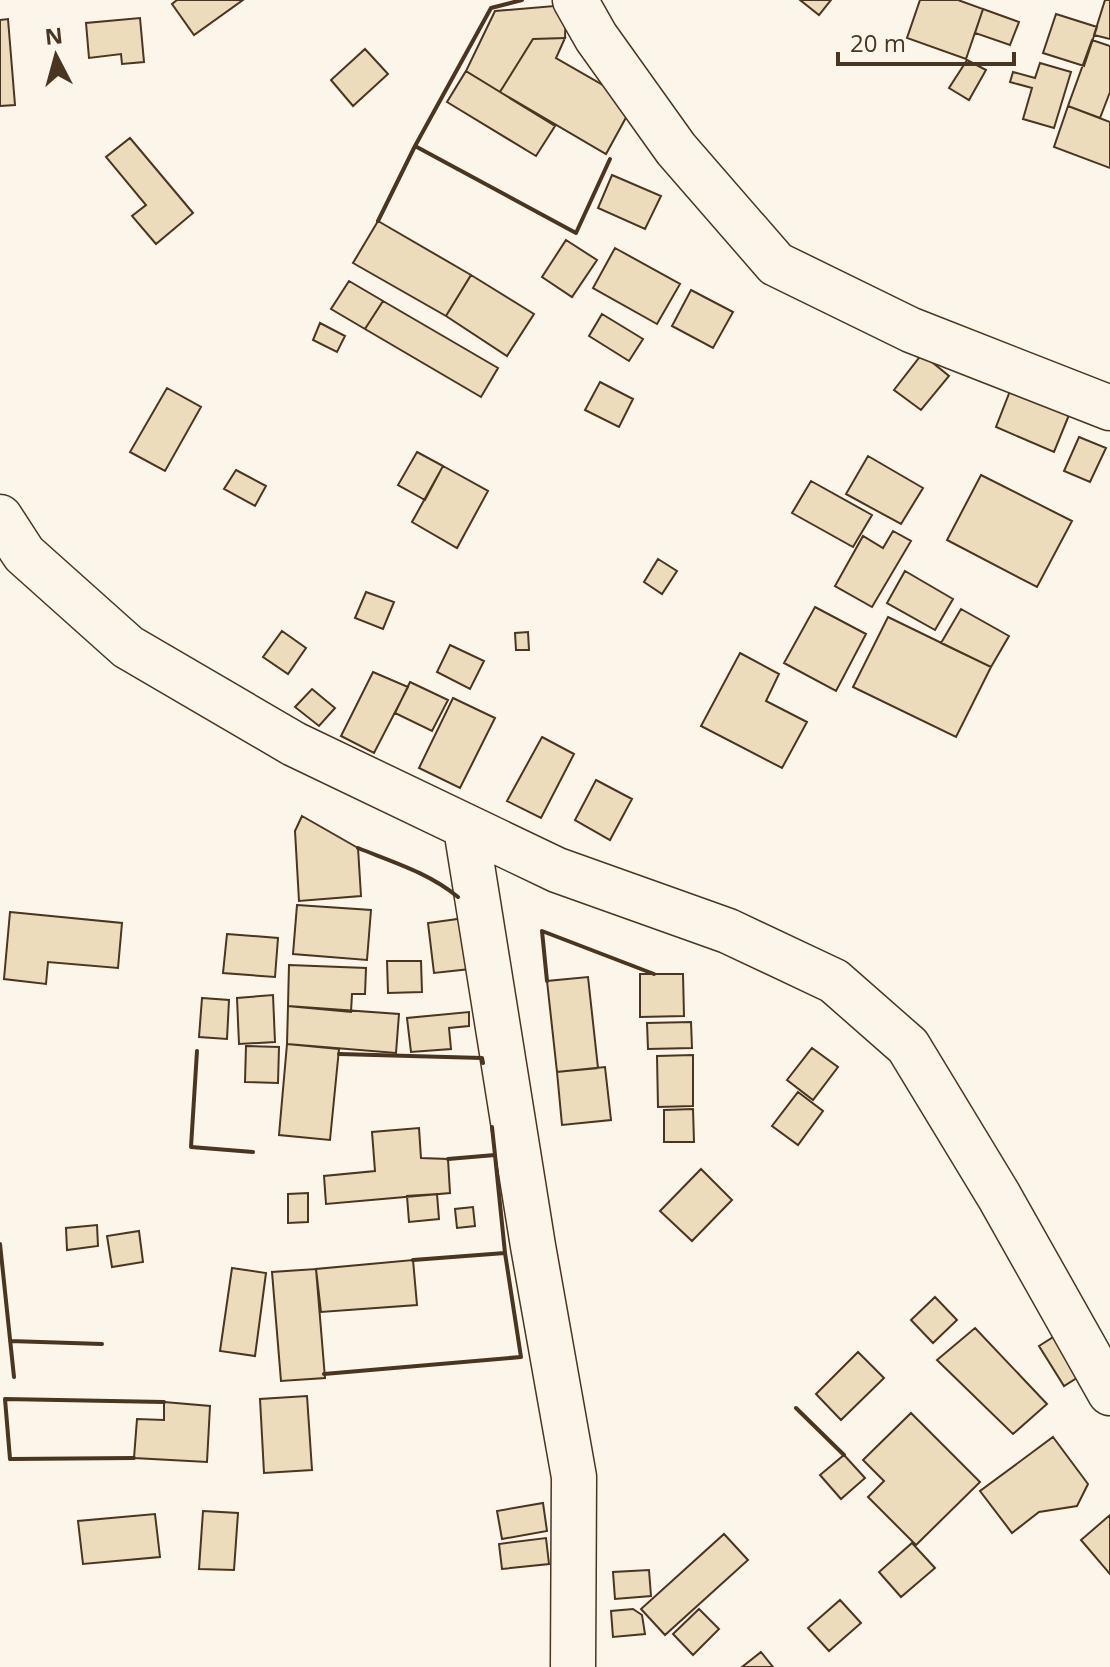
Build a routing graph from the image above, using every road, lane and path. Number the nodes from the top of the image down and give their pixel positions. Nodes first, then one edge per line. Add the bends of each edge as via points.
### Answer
1 (575, 0) edge
2 (1110, 408) edge
3 (0, 517) edge
4 (466, 828) junction
5 (1110, 1393) edge
6 (573, 1667) edge

1 - 2 street via 676,149 776,264 911,330
3 - 4 street via 24,554 128,647 294,744
4 - 5 street via 557,870 728,931 834,981 908,1046
4 - 6 street via 574,1477

